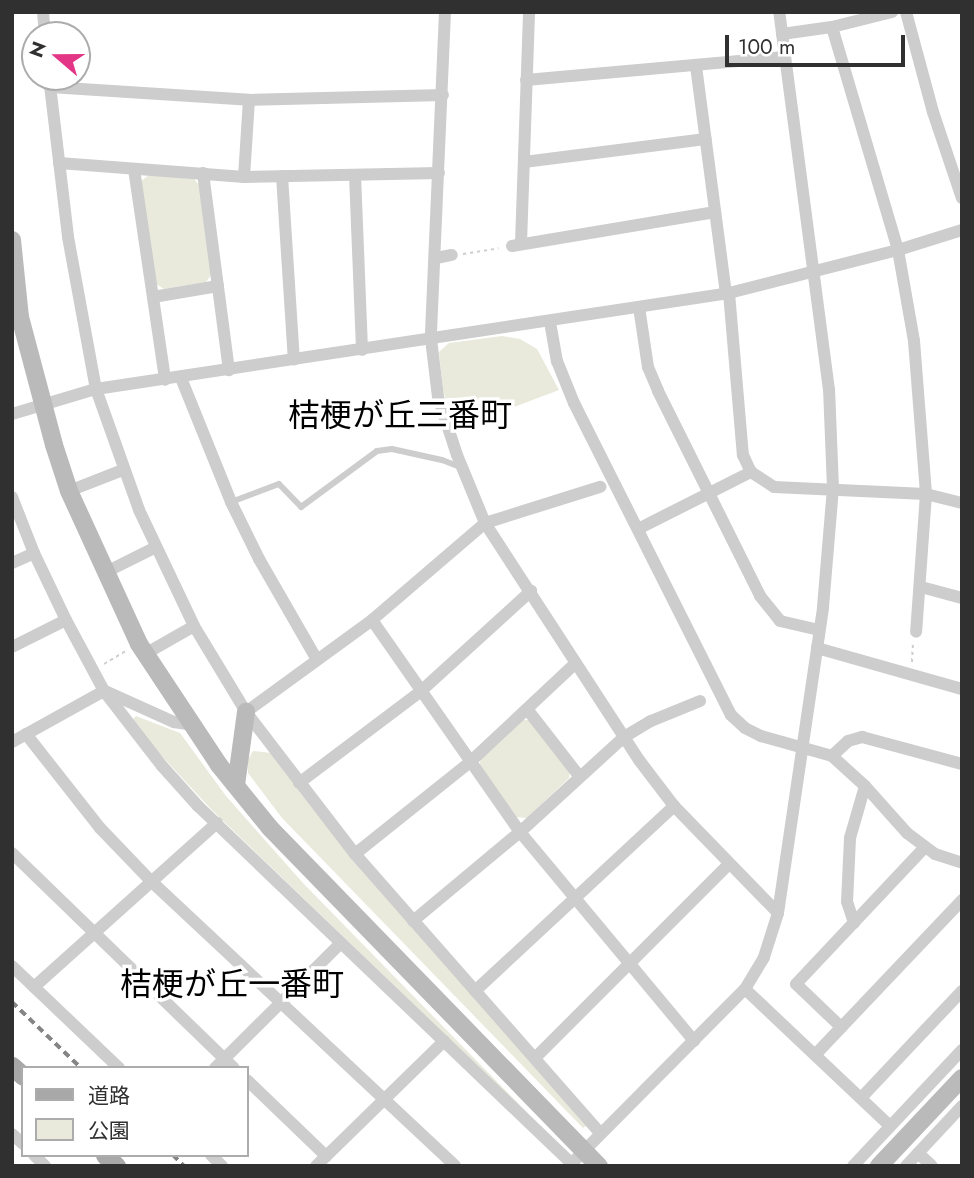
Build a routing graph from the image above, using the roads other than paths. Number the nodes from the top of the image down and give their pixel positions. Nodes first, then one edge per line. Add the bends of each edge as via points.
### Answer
1 (445, 12) edge
2 (529, 12) edge
3 (779, 12) edge
4 (892, 12) edge
5 (905, 12) edge
6 (832, 27) junction
7 (782, 34) junction
8 (784, 57) junction
9 (696, 66) junction
10 (526, 80) junction
11 (91, 86) edge
12 (51, 91) edge
13 (443, 95) junction
14 (249, 100) junction
15 (706, 139) junction
16 (524, 162) junction
17 (59, 163) junction
18 (134, 169) junction
19 (203, 173) junction
20 (439, 173) junction
21 (355, 175) junction
22 (282, 176) junction
23 (244, 177) junction
24 (962, 198) edge
25 (715, 212) junction
26 (962, 230) edge
27 (12, 240) edge
28 (898, 250) junction
29 (452, 256) road end
30 (436, 258) junction
31 (14, 266) edge
32 (813, 273) junction
33 (218, 286) junction
34 (727, 294) junction
35 (153, 297) junction
36 (639, 307) junction
37 (550, 322) junction
38 (431, 339) junction
39 (362, 350) junction
40 (293, 360) junction
41 (229, 370) junction
42 (181, 378) junction
43 (165, 380) junction
44 (96, 389) junction
45 (41, 405) junction
46 (12, 414) edge
47 (463, 468) junction
48 (123, 470) junction
49 (751, 472) junction
50 (600, 487) dead end
51 (833, 488) junction
52 (69, 491) junction
53 (926, 494) junction
54 (709, 495) junction
55 (12, 497) edge
56 (231, 502) junction
57 (962, 503) edge
58 (485, 523) junction
59 (638, 529) junction
60 (156, 547) junction
61 (34, 553) junction
62 (12, 564) edge
63 (104, 573) junction
64 (921, 587) junction
65 (531, 591) junction
66 (962, 598) edge
67 (66, 620) junction
68 (372, 620) junction
69 (194, 626) junction
70 (819, 630) junction
71 (916, 632) road end
72 (12, 647) edge
73 (817, 648) junction
74 (142, 649) junction
75 (317, 660) junction
76 (576, 663) junction
77 (962, 689) edge
78 (104, 691) junction
79 (421, 691) junction
80 (700, 701) dead end
81 (527, 709) junction
82 (246, 712) junction
83 (192, 724) junction
84 (26, 734) junction
85 (624, 737) junction
86 (12, 742) edge
87 (803, 746) junction
88 (832, 756) junction
89 (469, 762) junction
90 (962, 764) edge
91 (580, 777) junction
92 (299, 783) junction
93 (236, 785) junction
94 (865, 786) junction
95 (674, 806) junction
96 (217, 823) junction
97 (520, 832) junction
98 (925, 847) junction
99 (12, 853) edge
100 (355, 854) junction
101 (962, 863) edge
102 (729, 864) junction
103 (152, 882) junction
104 (576, 899) junction
105 (962, 900) edge
106 (778, 913) junction
107 (414, 921) junction
108 (854, 923) junction
109 (94, 934) junction
110 (341, 943) junction
111 (631, 963) junction
112 (12, 966) edge
113 (34, 988) junction
114 (745, 989) junction
115 (475, 991) junction
116 (962, 991) edge
117 (281, 1003) junction
118 (841, 1027) junction
119 (444, 1041) junction
120 (694, 1041) junction
121 (962, 1050) edge
122 (815, 1055) junction
123 (535, 1058) junction
124 (225, 1065) edge
125 (117, 1066) edge
126 (962, 1078) edge
127 (248, 1081) edge
128 (861, 1098) junction
129 (384, 1100) junction
130 (962, 1106) edge
131 (890, 1126) junction
132 (600, 1133) junction
133 (918, 1153) junction
134 (326, 1156) junction
135 (575, 1160) edge
136 (316, 1166) edge
137 (454, 1166) edge
138 (599, 1166) edge
139 (853, 1166) edge
140 (879, 1166) edge
141 (906, 1166) edge
142 (932, 1166) edge

1 - 13 street
2 - 10 street
3 - 7 street
4 - 6 street
5 - 24 street
6 - 7 street
6 - 28 street
7 - 8 street
8 - 9 street
8 - 32 street
9 - 10 street
9 - 15 street
10 - 16 street
11 - 14 street
12 - 17 street
13 - 14 street
13 - 20 street
14 - 23 street
15 - 16 street
15 - 25 street
16 - 25 street via 517,244
17 - 18 street
17 - 44 street
18 - 19 street
18 - 35 street
19 - 23 street
19 - 33 street
20 - 21 street
20 - 30 street
21 - 22 street
21 - 39 street
22 - 23 street
22 - 40 street
25 - 34 street
26 - 28 street
27 - 31 street
28 - 32 street
28 - 53 street via 919,384
29 - 30 street
30 - 38 street
31 - 45 street via 20,317
32 - 34 street
32 - 51 street via 829,390
33 - 35 street
33 - 41 street
34 - 36 street
34 - 49 street via 742,447
35 - 43 street
36 - 37 street
36 - 54 street via 648,367
37 - 38 street
37 - 59 street via 564,380
38 - 39 street
38 - 47 street via 438,397
39 - 40 street
40 - 41 street
41 - 42 street
42 - 43 street
42 - 56 street
43 - 44 street
44 - 45 street
44 - 48 street
45 - 46 street
45 - 52 street
47 - 56 lane via 392,449 377,451 301,507 279,484
47 - 58 street
48 - 52 street
48 - 60 street
49 - 51 street via 774,487
49 - 54 street
50 - 58 street
51 - 53 street
51 - 70 street
52 - 63 street
53 - 57 street
53 - 64 street
54 - 59 street
54 - 70 street via 772,613 787,624
55 - 61 street
56 - 75 street
58 - 65 street
58 - 68 street
59 - 87 street via 730,715 751,732
60 - 63 street
60 - 69 street
61 - 62 street
61 - 67 street
63 - 74 street
64 - 66 street
64 - 71 street
65 - 76 street
65 - 79 street
67 - 72 street
67 - 78 street
68 - 75 street
68 - 79 street
69 - 74 street
69 - 82 street
70 - 73 street
73 - 77 street
73 - 87 street
74 - 83 street
75 - 82 street
76 - 81 street
76 - 85 street
78 - 83 street via 174,722
78 - 84 street
78 - 96 street via 162,766
79 - 89 street
79 - 92 street
80 - 85 street
81 - 89 street
81 - 91 street
82 - 92 street
82 - 93 street
83 - 93 street
84 - 86 street
84 - 103 street via 100,828
85 - 91 street
85 - 95 street
87 - 88 street
87 - 106 street
88 - 90 street via 848,741 862,737
88 - 94 street
89 - 97 street
89 - 100 street
91 - 97 street
92 - 100 street
93 - 135 street
94 - 98 street
94 - 108 street via 850,838 847,902
95 - 102 street
95 - 104 street
96 - 103 street
96 - 110 street
97 - 104 street
97 - 107 street
98 - 101 street
98 - 108 street
99 - 109 street
100 - 107 street
102 - 106 street
102 - 111 street
103 - 109 street
103 - 117 street
104 - 111 street
104 - 115 street
105 - 118 street
106 - 114 street via 764,957
107 - 115 street
108 - 118 street via 796,984
109 - 113 street
109 - 124 street
110 - 117 street
110 - 119 street
111 - 120 street
111 - 123 street
112 - 113 street
113 - 125 street
114 - 120 street
114 - 122 street
115 - 123 street
116 - 128 street
117 - 124 street
117 - 129 street
118 - 122 street
119 - 129 street
119 - 135 street
120 - 132 street
121 - 131 street
122 - 128 street
123 - 132 street
126 - 140 street
127 - 134 street
128 - 131 street
129 - 134 street
129 - 137 street
130 - 133 street
131 - 139 street
132 - 135 street
133 - 141 street
133 - 142 street
134 - 136 street
135 - 138 street

